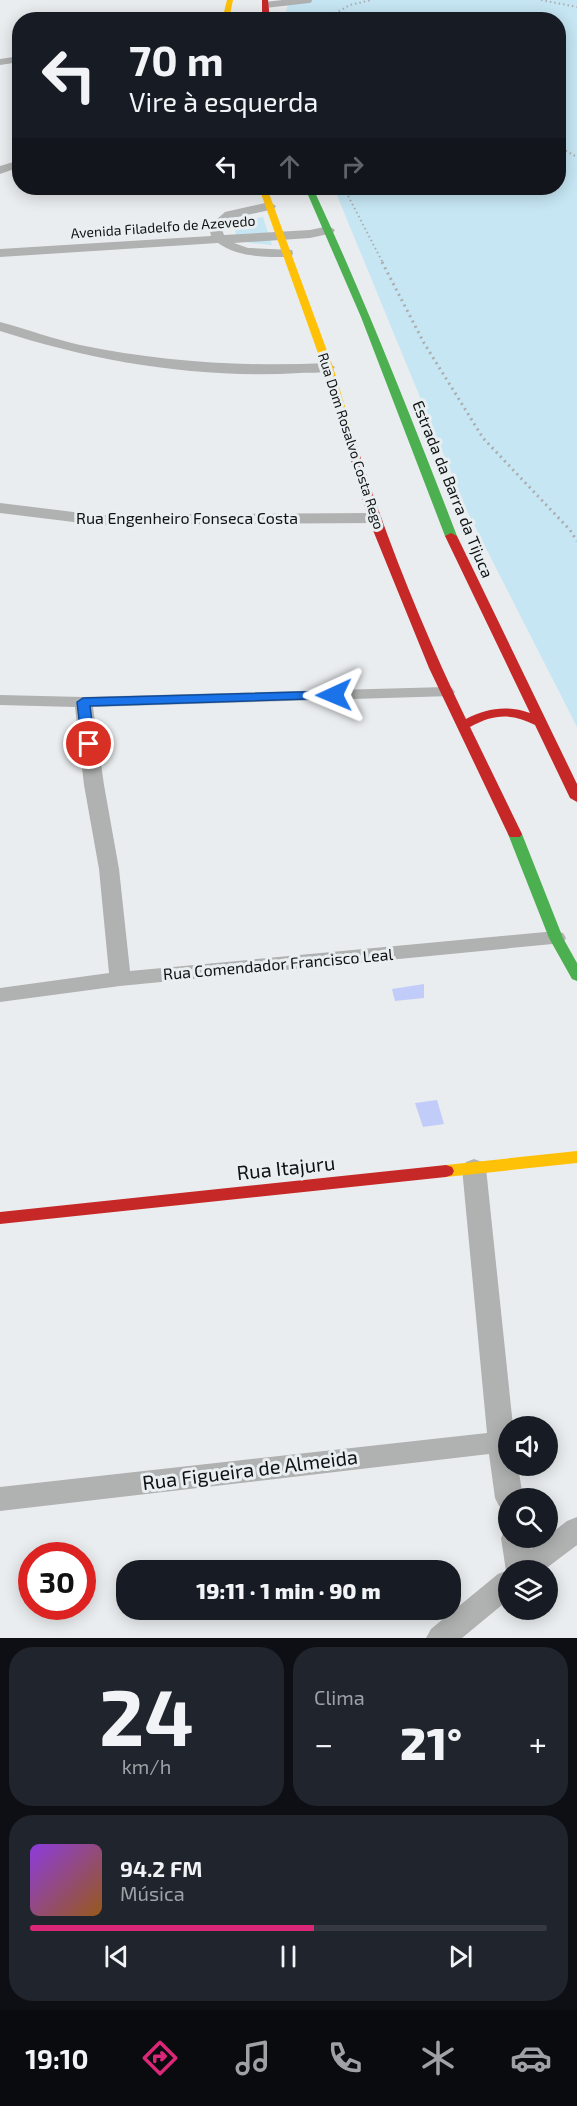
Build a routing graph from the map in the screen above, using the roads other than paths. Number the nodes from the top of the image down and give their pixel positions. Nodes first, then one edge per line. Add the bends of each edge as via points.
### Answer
1 (309, 0) edge
2 (265, 8) edge
3 (266, 195) edge
4 (312, 195) edge
5 (270, 206) junction
6 (308, 220) dead end
7 (245, 224) dead end
8 (277, 225) junction
9 (327, 226) junction
10 (217, 232) junction
11 (0, 242) edge
12 (0, 253) edge
13 (287, 253) junction
14 (0, 326) edge
15 (328, 367) junction
16 (0, 508) edge
17 (374, 518) junction
18 (446, 692) junction
19 (0, 700) edge
20 (83, 702) junction
21 (542, 723) junction
22 (463, 726) junction
23 (577, 798) edge
24 (556, 938) junction
25 (577, 976) edge
26 (120, 979) junction
27 (0, 995) edge
28 (577, 1157) edge
29 (474, 1168) junction
30 (0, 1218) edge
31 (498, 1416) edge
32 (498, 1442) edge
33 (0, 1499) edge
34 (577, 1529) edge
35 (537, 1560) edge
36 (498, 1591) edge
37 (441, 1638) edge

1 - 2 lane
3 - 5 main road, Rua Dom Rosalvo Costa Rego
4 - 9 main road, Estrada da Barra da Tijuca
5 - 8 main road, Rua Dom Rosalvo Costa Rego
5 - 10 street via 229,215
6 - 9 street
7 - 10 street, Avenida Filadelfo de Azevedo
8 - 9 street, Avenida Filadelfo de Azevedo via 310,234
8 - 10 street, Avenida Filadelfo de Azevedo
8 - 13 main road, Rua Dom Rosalvo Costa Rego
9 - 21 main road, Estrada da Barra da Tijuca via 387,365 456,549
10 - 11 street, Avenida Filadelfo de Azevedo
10 - 12 street, Avenida Filadelfo de Azevedo
10 - 13 street via 234,247
13 - 15 main road, Rua Dom Rosalvo Costa Rego
14 - 15 street via 86,350 205,367
15 - 17 main road, Rua Dom Rosalvo Costa Rego
16 - 17 street, Rua Engenheiro Fonseca Costa via 98,520
17 - 18 main road, Rua Dom Rosalvo Costa Rego
18 - 20 street
18 - 22 main road
19 - 20 street
20 - 26 street via 109,869
21 - 22 main road via 522,712 500,710 479,715
21 - 23 main road, Estrada da Barra da Tijuca
22 - 24 main road via 515,835
24 - 25 main road
24 - 26 street, Rua Comendador Francisco Leal
26 - 27 street, Rua Comendador Francisco Leal
28 - 29 main road, Rua Itajuru
29 - 30 main road, Rua Itajuru
29 - 31 street
32 - 33 street, Rua Figueira de Almeida
34 - 35 street
36 - 37 street

